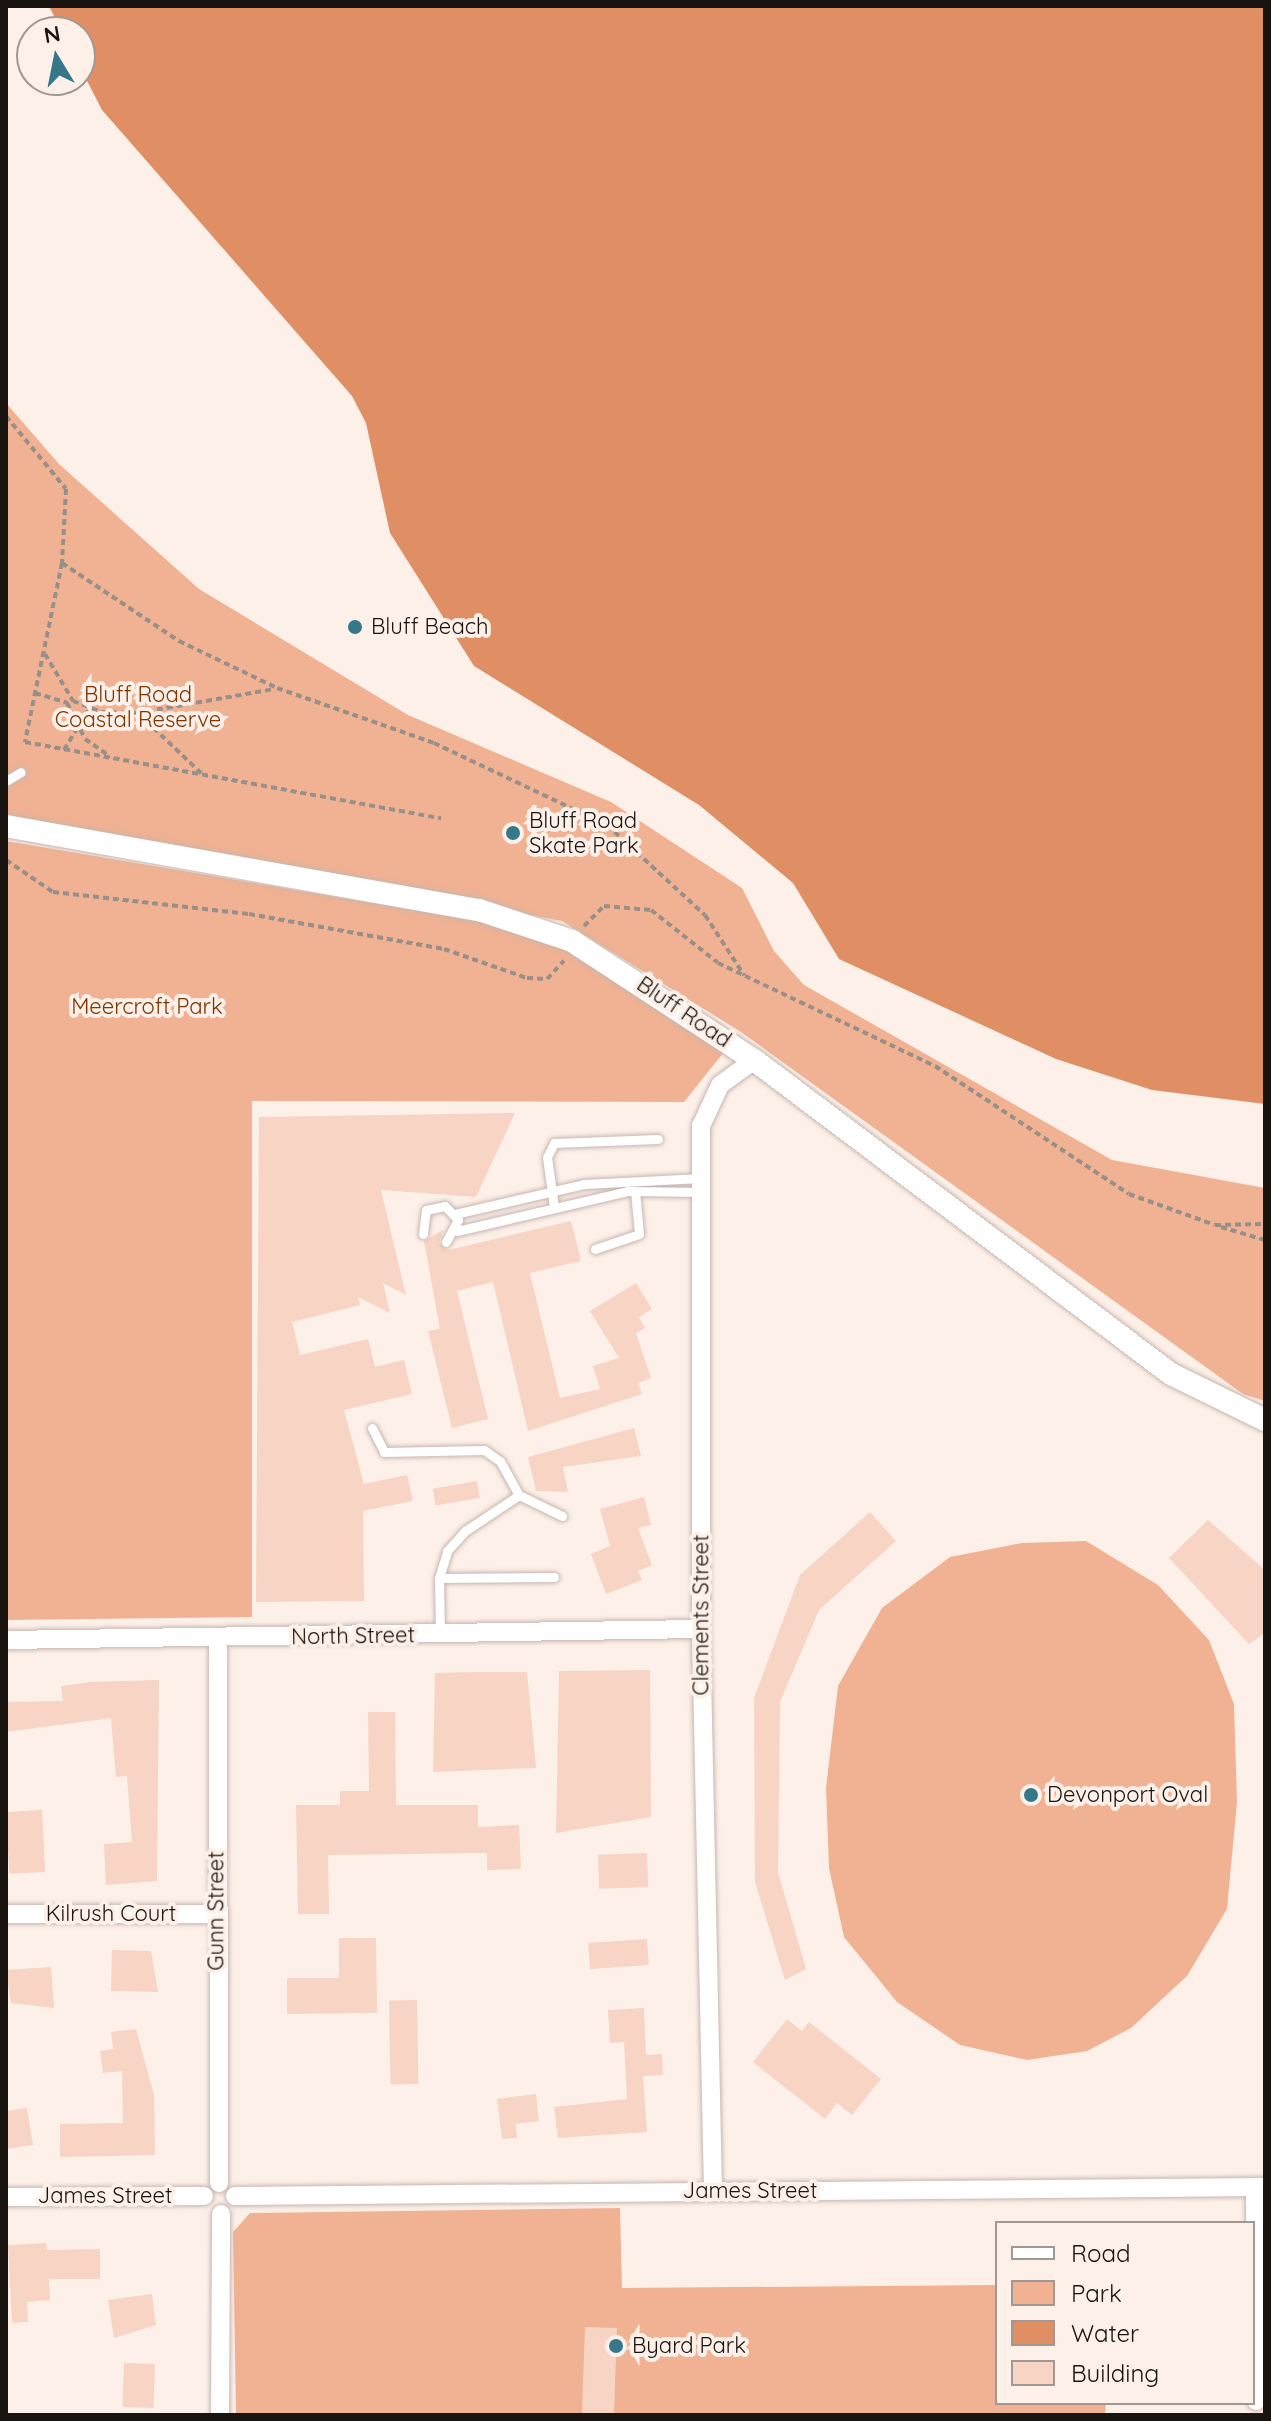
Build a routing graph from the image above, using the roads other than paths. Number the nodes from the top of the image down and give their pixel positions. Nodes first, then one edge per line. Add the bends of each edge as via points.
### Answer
1 (21, 772) dead end
2 (6, 781) edge
3 (6, 826) edge
4 (754, 1060) junction
5 (658, 1139) dead end
6 (701, 1185) junction
7 (635, 1191) junction
8 (552, 1193) junction
9 (554, 1207) junction
10 (455, 1214) junction
11 (457, 1231) junction
12 (423, 1234) dead end
13 (446, 1242) dead end
14 (595, 1249) dead end
15 (1265, 1420) edge
16 (372, 1428) dead end
17 (519, 1495) junction
18 (562, 1516) dead end
19 (554, 1577) dead end
20 (439, 1578) junction
21 (701, 1629) junction
22 (440, 1634) junction
23 (218, 1639) junction
24 (6, 1640) edge
25 (6, 1914) edge
26 (215, 1914) junction
27 (219, 2183) junction
28 (1260, 2188) edge
29 (713, 2191) junction
30 (204, 2196) junction
31 (235, 2196) junction
32 (6, 2197) edge
33 (221, 2214) junction
34 (1256, 2401) dead end
35 (220, 2415) edge

1 - 2 lane
3 - 4 street, Bluff Road via 479,910 572,941
4 - 6 street, Clements Street via 720,1085 701,1126
4 - 15 street, Bluff Road via 1171,1374
5 - 8 lane via 554,1143 547,1157
6 - 7 lane
6 - 8 lane via 630,1177
6 - 21 street, Clements Street
7 - 9 lane
7 - 14 lane via 639,1234
8 - 9 lane
8 - 10 lane
9 - 11 lane
10 - 11 lane
10 - 12 lane via 445,1206 426,1210
11 - 13 lane
16 - 17 lane via 384,1452 484,1450 500,1461
17 - 18 lane
17 - 20 lane via 465,1531 447,1551
19 - 20 lane
20 - 22 lane
21 - 22 street, North Street
21 - 29 street, Clements Street
22 - 23 street, North Street
23 - 24 street, North Street
23 - 26 street, Gunn Street
25 - 26 street, Kilrush Court
26 - 27 street, Gunn Street
27 - 30 street
27 - 31 street
28 - 29 street, James Street
28 - 34 street
29 - 31 street, James Street
30 - 32 street, James Street
30 - 33 street via 207,2207
31 - 33 street
33 - 35 street

